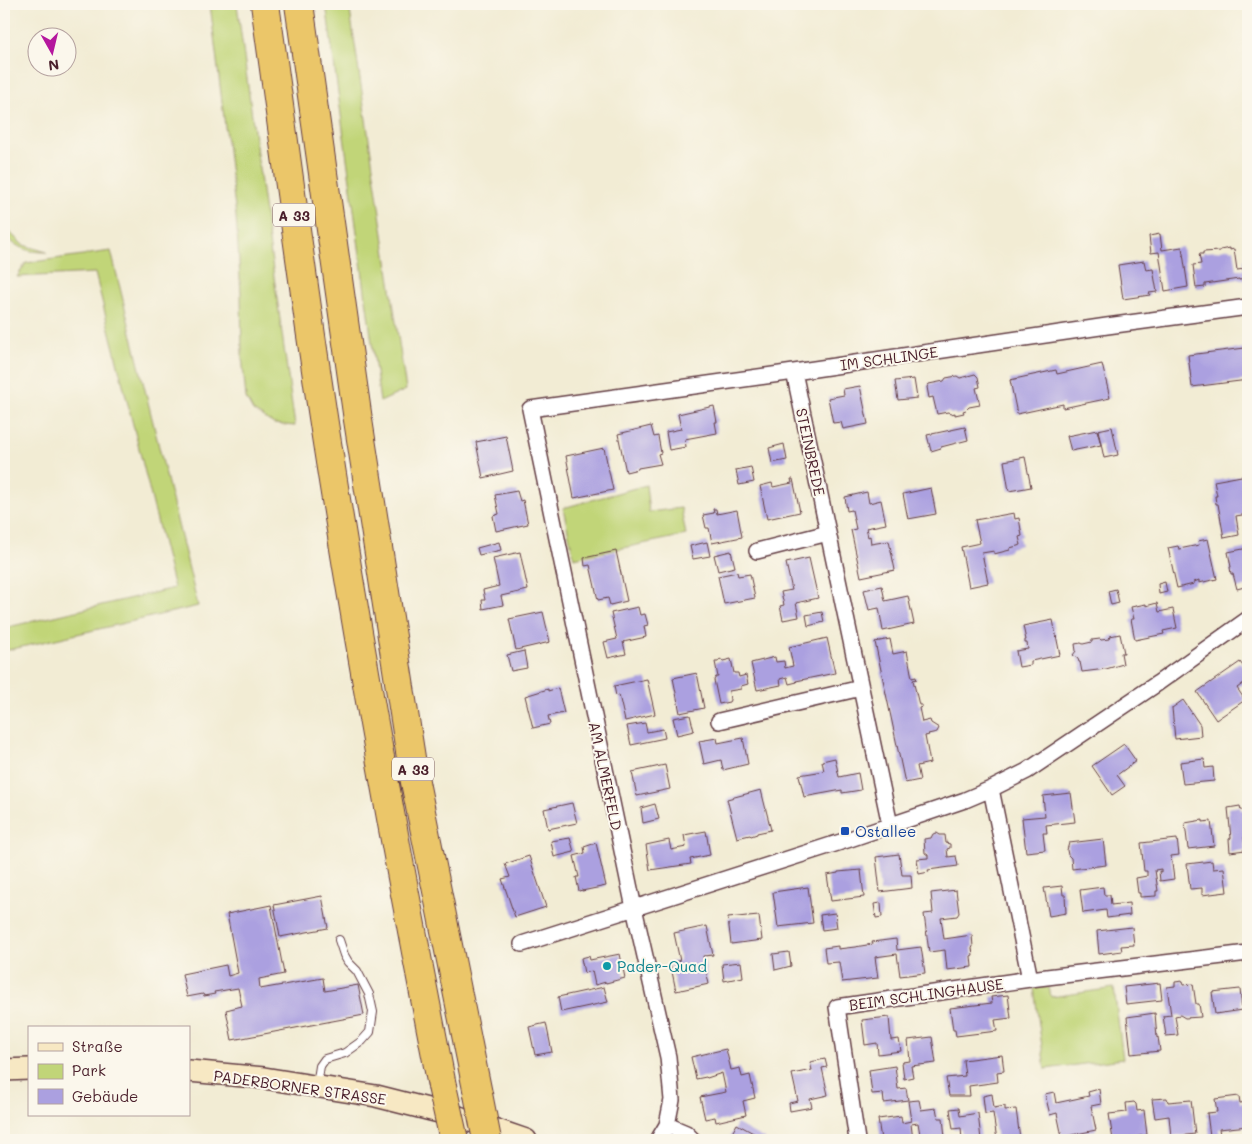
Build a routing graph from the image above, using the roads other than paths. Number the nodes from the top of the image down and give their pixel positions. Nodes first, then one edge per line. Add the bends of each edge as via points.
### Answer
1 (264, 4) edge
2 (299, 4) edge
3 (1248, 307) edge
4 (794, 372) junction
5 (530, 409) joint
6 (828, 533) junction
7 (757, 551) dead end
8 (1248, 618) edge
9 (860, 688) junction
10 (719, 721) dead end
11 (991, 789) junction
12 (890, 825) junction
13 (634, 908) junction
14 (339, 940) dead end
15 (522, 944) dead end
16 (1248, 953) edge
17 (1030, 980) junction
18 (28, 1069) edge
19 (4, 1070) edge
20 (190, 1071) edge
21 (316, 1086) junction
22 (667, 1125) junction
23 (454, 1140) edge
24 (488, 1140) edge
25 (526, 1140) edge
26 (658, 1140) edge
27 (693, 1140) edge
28 (857, 1140) edge

1 - 23 highway, A 33, bridge via 326,436 363,660 402,884
2 - 24 highway, A 33, bridge via 359,430 414,777
3 - 4 street, IM SCHLINGE
4 - 5 street, IM SCHLINGE
4 - 6 street, STEINBREDE
5 - 13 street, AM ALMERFELD
6 - 7 street
6 - 9 street, STEINBREDE
8 - 11 street via 1027,771
9 - 10 street
9 - 12 street, STEINBREDE
11 - 12 street
11 - 17 street
12 - 13 street
13 - 15 street
13 - 22 street, AM ALMERFELD via 668,1057 672,1100
14 - 21 lane via 344,955 358,971 369,994 373,1012 370,1032 344,1053 325,1059 320,1066
16 - 17 street, BEIM SCHLINGHAUSE
17 - 28 street, BEIM SCHLINGHAUSE via 837,1006
18 - 19 street
20 - 21 street, PADERBORNER STRASSE
21 - 25 street, PADERBORNER STRASSE via 376,1096 459,1117
22 - 26 street, AM ALMERFELD
22 - 27 street via 686,1133

